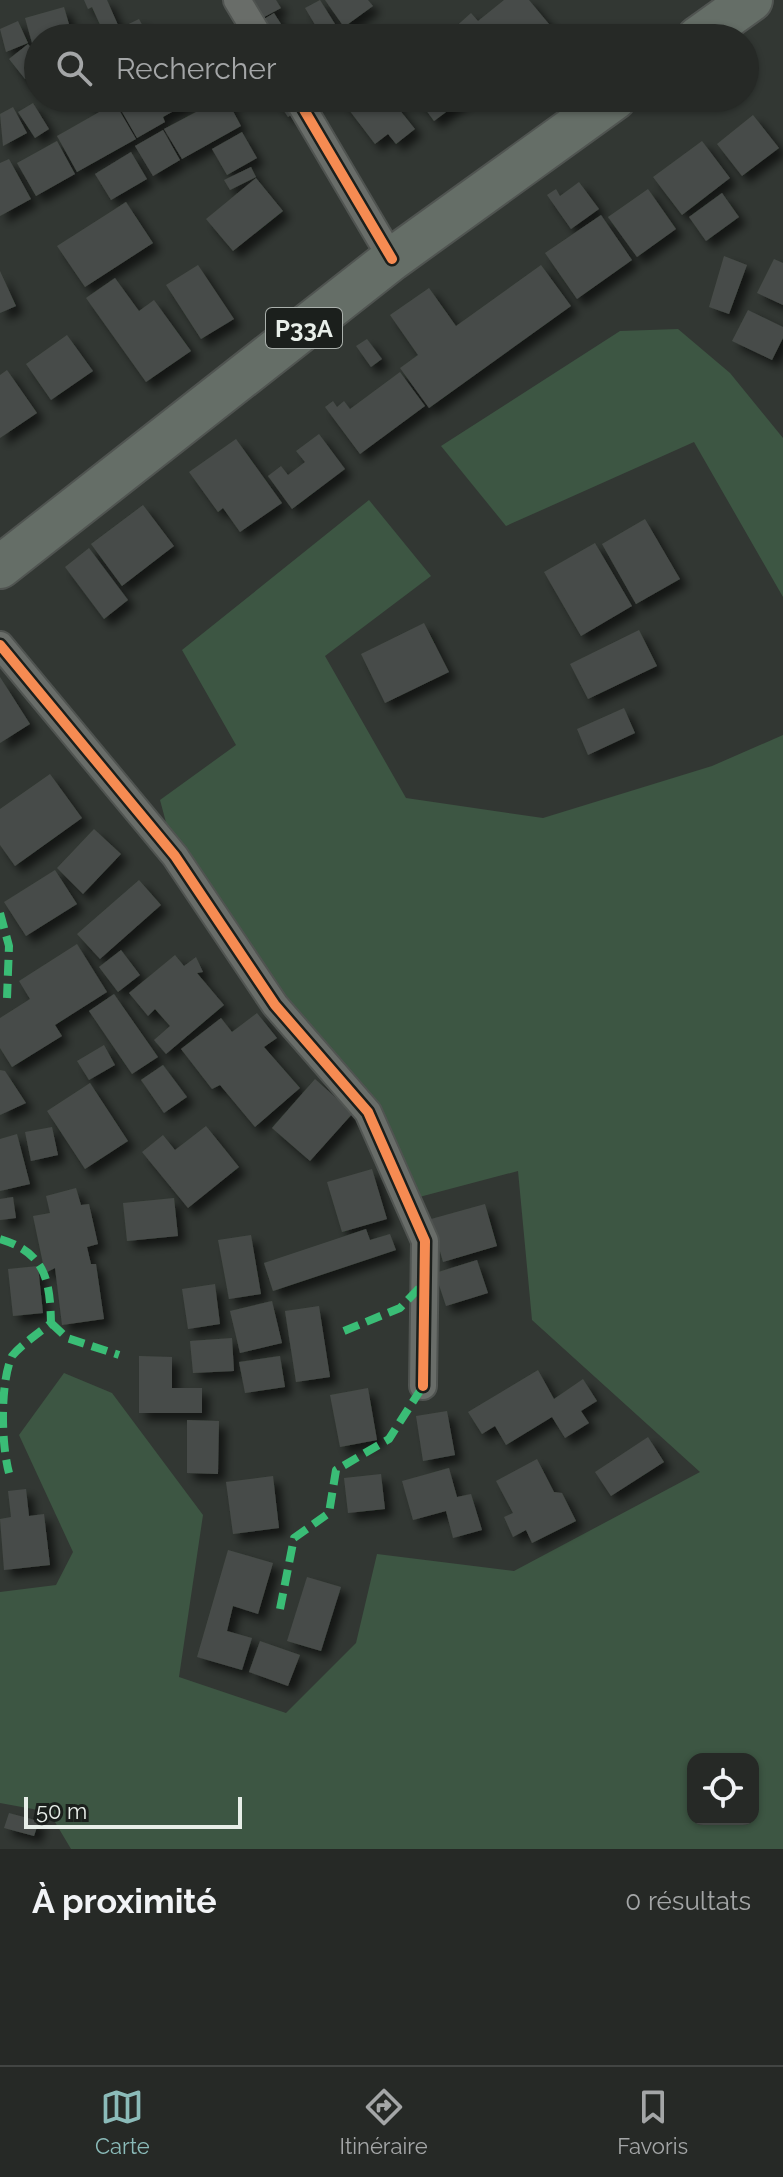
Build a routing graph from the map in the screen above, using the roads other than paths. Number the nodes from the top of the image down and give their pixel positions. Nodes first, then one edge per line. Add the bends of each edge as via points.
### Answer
1 (237, 0) edge
2 (751, 0) edge
3 (252, 24) edge
4 (718, 24) edge
5 (305, 112) edge
6 (596, 112) edge
7 (392, 259) junction
8 (0, 567) edge
9 (0, 645) edge
10 (423, 1386) dead end

1 - 3 street
2 - 4 main road
5 - 7 street
6 - 7 main road, P33A
7 - 8 main road, P33A
9 - 10 street via 175,856 275,1005 368,1112 425,1241

